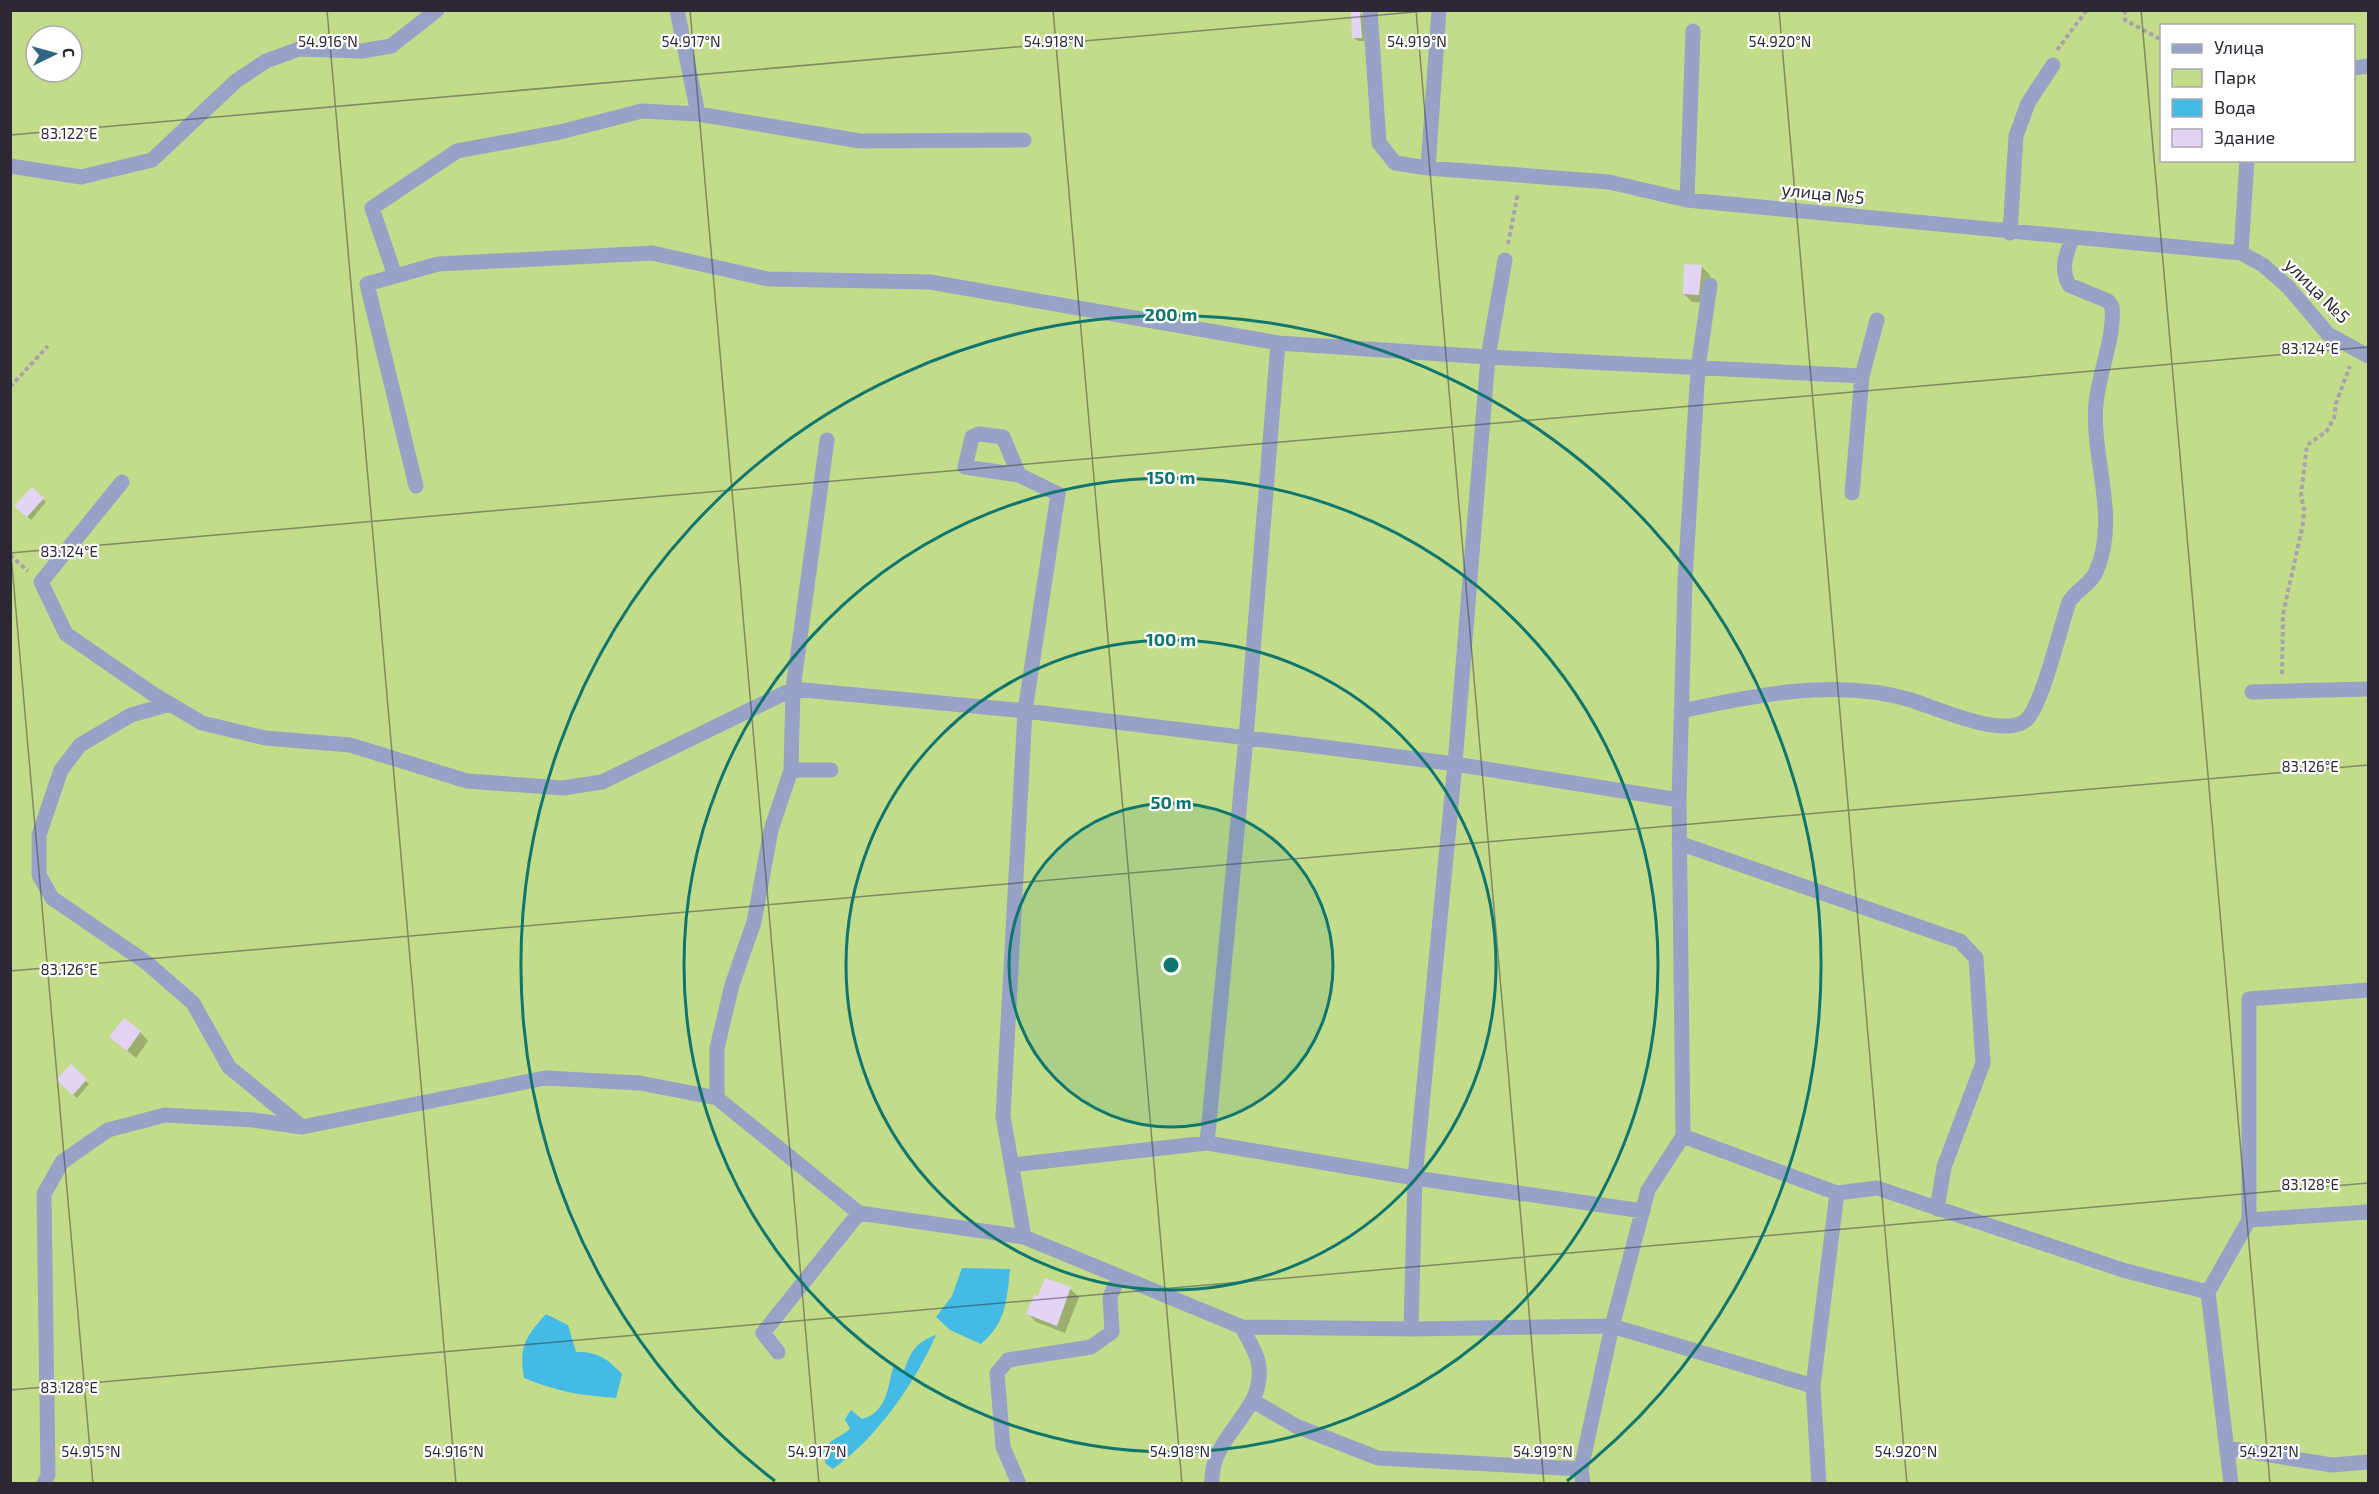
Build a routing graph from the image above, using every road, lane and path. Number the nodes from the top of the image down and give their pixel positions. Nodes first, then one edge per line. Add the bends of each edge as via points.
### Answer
1 (436, 10) edge
2 (677, 10) edge
3 (1370, 10) edge
4 (1439, 10) edge
5 (2088, 10) edge
6 (2125, 10) edge
7 (1692, 31) dead end
8 (2160, 39) edge
9 (2053, 65) joint
10 (698, 114) junction
11 (1024, 141) dead end
12 (2247, 162) edge
13 (10, 166) edge
14 (1428, 168) junction
15 (1521, 175) junction
16 (1687, 200) junction
17 (2010, 232) junction
18 (2072, 238) junction
19 (2241, 253) junction
20 (1504, 260) joint
21 (395, 276) junction
22 (1710, 285) dead end
23 (1877, 320) dead end
24 (1278, 343) junction
25 (48, 346) dead end
26 (2362, 354) edge
27 (1488, 357) junction
28 (1698, 368) junction
29 (1862, 376) junction
30 (10, 387) edge
31 (828, 440) dead end
32 (1018, 475) dead end
33 (122, 482) dead end
34 (416, 486) dead end
35 (1852, 493) dead end
36 (793, 689) junction
37 (2368, 690) edge
38 (2252, 692) dead end
39 (2283, 692) junction
40 (170, 704) junction
41 (1025, 711) junction
42 (1681, 711) junction
43 (1246, 738) junction
44 (1455, 764) junction
45 (791, 770) junction
46 (831, 770) dead end
47 (1679, 800) junction
48 (1679, 843) junction
49 (2368, 990) edge
50 (717, 1098) junction
51 (302, 1127) junction
52 (1683, 1136) junction
53 (1207, 1143) junction
54 (1012, 1165) junction
55 (1415, 1178) junction
56 (1837, 1193) junction
57 (1937, 1209) junction
58 (1643, 1211) junction
59 (2368, 1212) edge
60 (859, 1213) junction
61 (2249, 1220) junction
62 (1024, 1237) junction
63 (1119, 1276) junction
64 (2208, 1292) junction
65 (1612, 1326) junction
66 (1242, 1328) junction
67 (1411, 1329) junction
68 (778, 1352) dead end
69 (1813, 1386) junction
70 (1255, 1402) junction
71 (2227, 1448) junction
72 (2368, 1462) edge
73 (1582, 1476) edge
74 (44, 1484) edge
75 (1019, 1484) edge
76 (1212, 1484) edge
77 (1819, 1484) edge
78 (2231, 1484) edge

1 - 13 street via 390,46 362,51 299,49 266,61 236,81 152,160 81,177
2 - 10 street
3 - 14 street, улица №5 via 1379,144 1395,163
4 - 14 street
5 - 9 path via 2057,50
6 - 8 path via 2125,20
7 - 16 street
9 - 17 street via 2028,103 2016,136
10 - 11 street via 860,141
10 - 21 street via 642,111 560,132 458,151 372,208
12 - 19 street
14 - 15 street, улица №5
15 - 16 street, улица №5 via 1609,182
15 - 20 path
16 - 17 street, улица №5
17 - 18 street, улица №5
18 - 19 street, улица №5
18 - 42 street via 2063,265 2069,285 2109,302 2112,307 2096,405 2103,473 2104,549 2091,582 2069,602 2041,693 2030,715 2024,722 1999,726 1876,692 1831,689 1734,700
19 - 26 street, улица №5 via 2263,265 2289,288 2328,334
20 - 27 street
21 - 24 street via 438,264 652,254 768,279 930,282
21 - 34 street via 367,284
22 - 28 street
23 - 29 street
24 - 27 street
24 - 43 street
25 - 30 path
26 - 39 path via 2336,403 2326,432 2307,445 2301,495 2304,516 2283,614
27 - 28 street
27 - 44 street
28 - 29 street
28 - 42 street
29 - 35 street
31 - 36 street
32 - 41 street via 1058,494
33 - 40 street via 41,582 66,634
36 - 40 street via 602,782 563,788 467,781 350,745 265,738 202,723
36 - 41 street
36 - 45 street
37 - 39 street
38 - 39 street
40 - 51 street via 132,715 80,746 61,770 39,835 39,875 52,898 147,963 193,1003 229,1066
41 - 43 street
41 - 54 street via 1003,1116
42 - 47 street
43 - 44 street
43 - 53 street
44 - 47 street
44 - 55 street
45 - 46 street
45 - 50 street via 771,830 754,922 732,985 717,1048
47 - 48 street
48 - 52 street
48 - 57 street via 1960,941 1977,958 1983,1063 1944,1167
49 - 61 street via 2249,999
50 - 51 street via 640,1083 545,1078
50 - 60 street
51 - 74 street via 165,1115 108,1130 62,1162 44,1194 48,1475
52 - 56 street
52 - 58 street via 1648,1190
53 - 54 street
53 - 55 street
54 - 62 street
55 - 58 street
55 - 67 street
56 - 57 street via 1877,1188
56 - 69 street
57 - 64 street via 2126,1271
58 - 65 street
59 - 61 street
60 - 62 street
60 - 68 street via 763,1333
61 - 64 street
62 - 63 street
63 - 66 street
63 - 75 street via 1110,1297 1112,1332 1091,1347 1008,1360 997,1373 1003,1447
64 - 71 street
65 - 67 street
65 - 69 street
65 - 73 street
66 - 67 street
66 - 70 street via 1258,1361
69 - 77 street
70 - 73 street via 1296,1426 1378,1458
70 - 76 street via 1228,1435 1211,1472
71 - 72 street via 2331,1465
71 - 78 street

